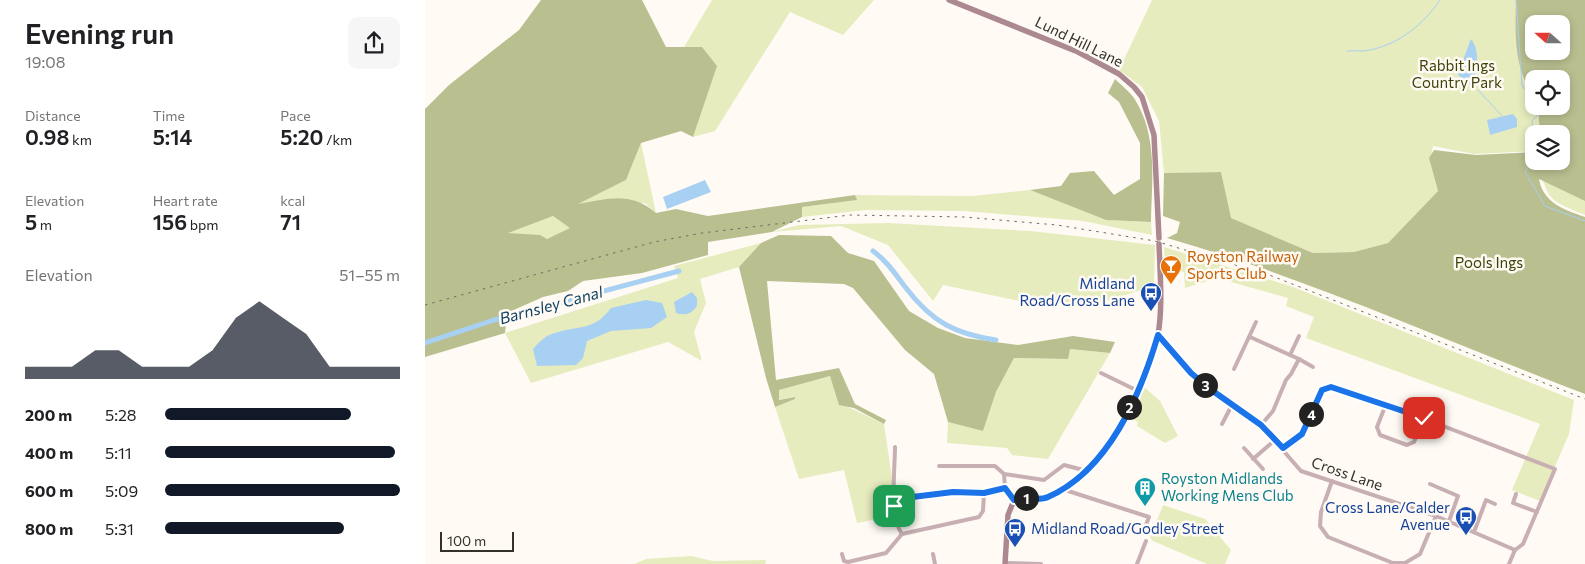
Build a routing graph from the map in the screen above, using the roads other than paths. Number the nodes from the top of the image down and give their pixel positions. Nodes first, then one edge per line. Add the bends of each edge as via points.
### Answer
1 (949, 0) edge
2 (1256, 322) dead end
3 (1158, 335) junction
4 (1299, 336) dead end
5 (1250, 337) junction
6 (1290, 355) junction
7 (1299, 359) junction
8 (1313, 367) dead end
9 (1234, 369) dead end
10 (1101, 372) dead end
11 (1138, 391) junction
12 (1386, 404) junction
13 (1233, 405) junction
14 (1424, 418) junction
15 (1223, 424) dead end
16 (1261, 425) junction
17 (1275, 440) junction
18 (895, 447) dead end
19 (1244, 448) dead end
20 (1283, 448) junction
21 (1253, 458) junction
22 (939, 466) dead end
23 (1263, 469) dead end
24 (1087, 472) junction
25 (1004, 474) junction
26 (1332, 481) junction
27 (1430, 484) dead end
28 (1005, 488) junction
29 (1062, 489) junction
30 (984, 493) junction
31 (1516, 494) dead end
32 (896, 499) junction
33 (1014, 500) junction
34 (1495, 504) dead end
35 (1537, 512) junction
36 (1436, 516) junction
37 (1449, 522) junction
38 (1145, 530) dead end
39 (1474, 532) junction
40 (902, 534) junction
41 (1146, 541) dead end
42 (1515, 550) junction
43 (842, 554) dead end
44 (933, 554) dead end
45 (1005, 563) edge
46 (935, 564) edge
47 (1041, 564) edge
48 (1137, 564) edge
49 (1509, 564) edge

1 - 3 main road, Lund Hill Lane via 1078,52 1119,74 1134,87 1145,104 1154,135 1161,281
2 - 5 street
3 - 11 main road, Lund Hill Lane
3 - 13 street, Cross Lane via 1191,373
4 - 6 street
5 - 6 street
5 - 9 street
6 - 7 street
7 - 8 street
7 - 16 street via 1273,411
10 - 11 street
11 - 24 main road, Lund Hill Lane via 1107,449
12 - 14 street
12 - 14 street via 1377,427 1380,435 1407,445 1414,442
12 - 20 street via 1331,387 1322,390 1302,434
13 - 15 street
13 - 16 street, Cross Lane
14 - 35 street via 1555,469
16 - 17 street, Cross Lane
17 - 20 street, Cross Lane
17 - 21 street
18 - 32 street
19 - 21 street
20 - 26 street, Cross Lane via 1301,471
21 - 23 street
22 - 25 street via 995,466
24 - 25 street via 1064,465 1044,480
24 - 29 main road, Lund Hill Lane
25 - 28 street
26 - 36 street, Cross Lane
26 - 36 street via 1319,526 1328,537 1393,563 1405,564 1420,554
27 - 37 street via 1458,496
28 - 30 street
28 - 33 street
29 - 33 main road, Lund Hill Lane via 1045,498
29 - 38 street via 1149,517
30 - 32 street via 953,492
30 - 40 street via 983,511 979,517
31 - 35 street via 1513,503
32 - 40 street via 894,506
33 - 45 main road via 1008,515
34 - 39 street via 1486,500
35 - 42 street via 1523,544
36 - 37 street, Cross Lane
37 - 39 street, Cross Lane
39 - 42 street, Cross Lane
40 - 43 street via 886,553 848,562
41 - 48 street
42 - 49 street
44 - 46 street
45 - 47 street

